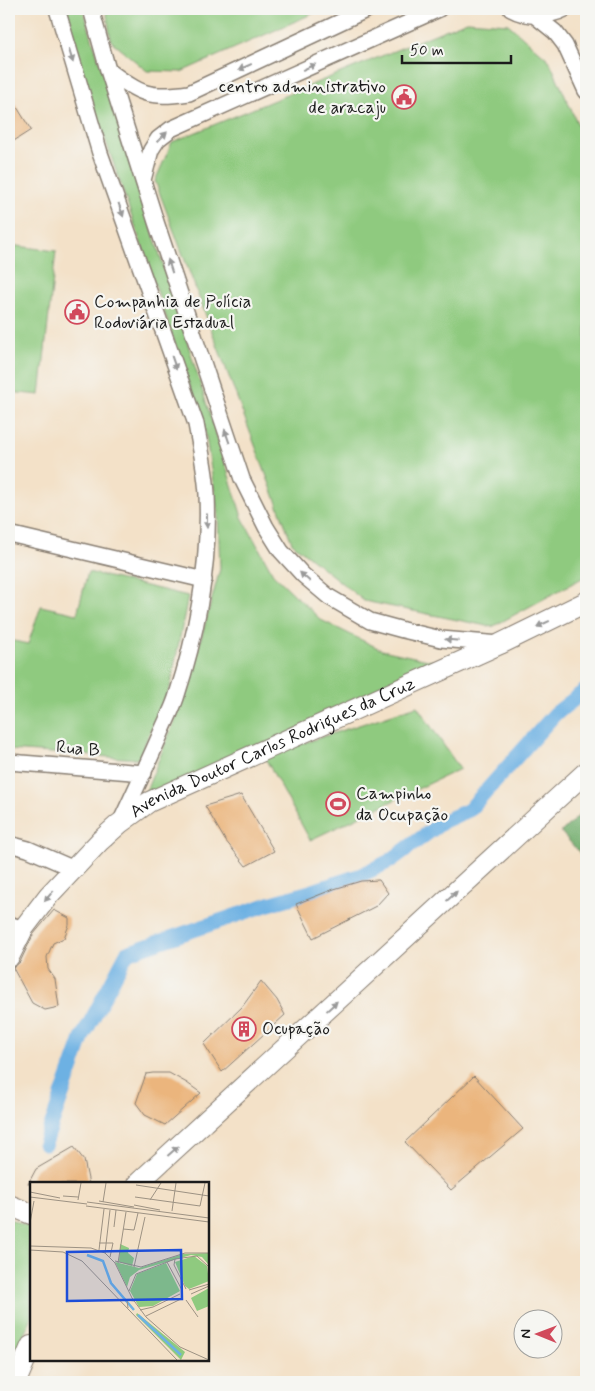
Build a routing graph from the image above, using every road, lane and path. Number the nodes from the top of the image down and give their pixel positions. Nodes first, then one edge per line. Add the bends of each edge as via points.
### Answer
1 (57, 9) edge
2 (92, 9) edge
3 (368, 9) edge
4 (439, 9) edge
5 (511, 9) edge
6 (565, 9) edge
7 (534, 16) junction
8 (108, 70) junction
9 (586, 91) edge
10 (143, 180) junction
11 (9, 534) edge
12 (204, 580) junction
13 (586, 602) edge
14 (500, 644) junction
15 (9, 762) edge
16 (586, 772) edge
17 (144, 773) junction
18 (119, 824) junction
19 (9, 844) edge
20 (74, 869) junction
21 (16, 926) edge
22 (9, 957) edge
23 (139, 1182) edge
24 (9, 1205) edge
25 (30, 1214) edge
26 (30, 1348) edge
27 (16, 1382) edge

1 -> 12 street via 100,153 196,424 207,494
2 - 8 street
3 -> 8 street via 189,93 153,96 136,90
10 -> 4 street via 151,150 171,129
5 - 7 street
6 - 7 street
7 - 9 street via 555,32
8 - 10 street
14 -> 10 street via 441,639 370,621 329,597 281,551 242,480
11 - 12 street
12 - 17 street via 194,635 175,699
13 -> 14 main road, Avenida Doutor Carlos Rodrigues da Cruz
14 - 18 main road, Avenida Doutor Carlos Rodrigues da Cruz via 149,802
15 - 17 street, Rua B
23 -> 16 main road
17 - 18 street
18 - 20 main road, Avenida Doutor Carlos Rodrigues da Cruz
19 - 20 street
20 -> 21 main road, Avenida Doutor Carlos Rodrigues da Cruz
21 - 22 main road, Avenida Doutor Carlos Rodrigues da Cruz
24 - 25 main road
26 - 27 main road

